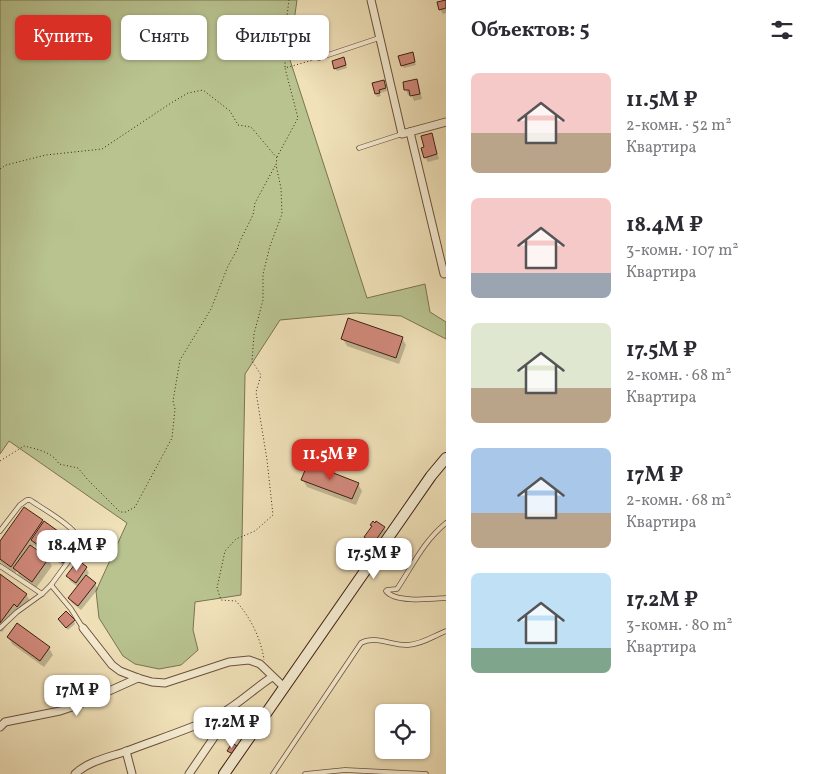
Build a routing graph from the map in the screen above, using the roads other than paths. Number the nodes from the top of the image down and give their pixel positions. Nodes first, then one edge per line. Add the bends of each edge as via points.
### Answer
1 (371, 0) edge
2 (379, 38) junction
3 (329, 55) edge
4 (446, 122) edge
5 (410, 132) junction
6 (402, 134) junction
7 (359, 148) dead end
8 (444, 274) dead end
9 (446, 458) edge
10 (446, 523) edge
11 (0, 531) edge
12 (0, 566) edge
13 (51, 585) junction
14 (42, 594) junction
15 (446, 598) edge
16 (0, 628) edge
17 (83, 628) joint
18 (446, 631) edge
19 (272, 676) junction
20 (138, 678) junction
21 (285, 688) junction
22 (236, 705) junction
23 (0, 727) edge
24 (126, 752) junction
25 (75, 774) edge
26 (132, 774) edge
27 (189, 774) edge
28 (224, 774) edge
29 (273, 774) edge
30 (305, 774) edge
31 (426, 774) edge

1 - 2 street
2 - 3 lane
2 - 6 street
4 - 5 street
5 - 6 street
5 - 8 street
6 - 7 lane
9 - 21 main road
10 - 15 lane via 429,538 397,589 386,591 390,595 410,599
11 - 13 lane via 20,505 30,500 76,533 82,544
12 - 14 lane
13 - 14 lane
13 - 17 lane
14 - 16 lane
17 - 20 street via 112,665 120,672
18 - 29 lane via 416,644 370,640 361,643
19 - 20 street via 256,662 244,660 165,683
19 - 21 street
19 - 22 street
20 - 23 street via 78,705 5,722
21 - 28 main road
22 - 24 street via 213,718
22 - 27 street
24 - 25 street via 81,768
24 - 26 street
30 - 31 lane via 345,770

